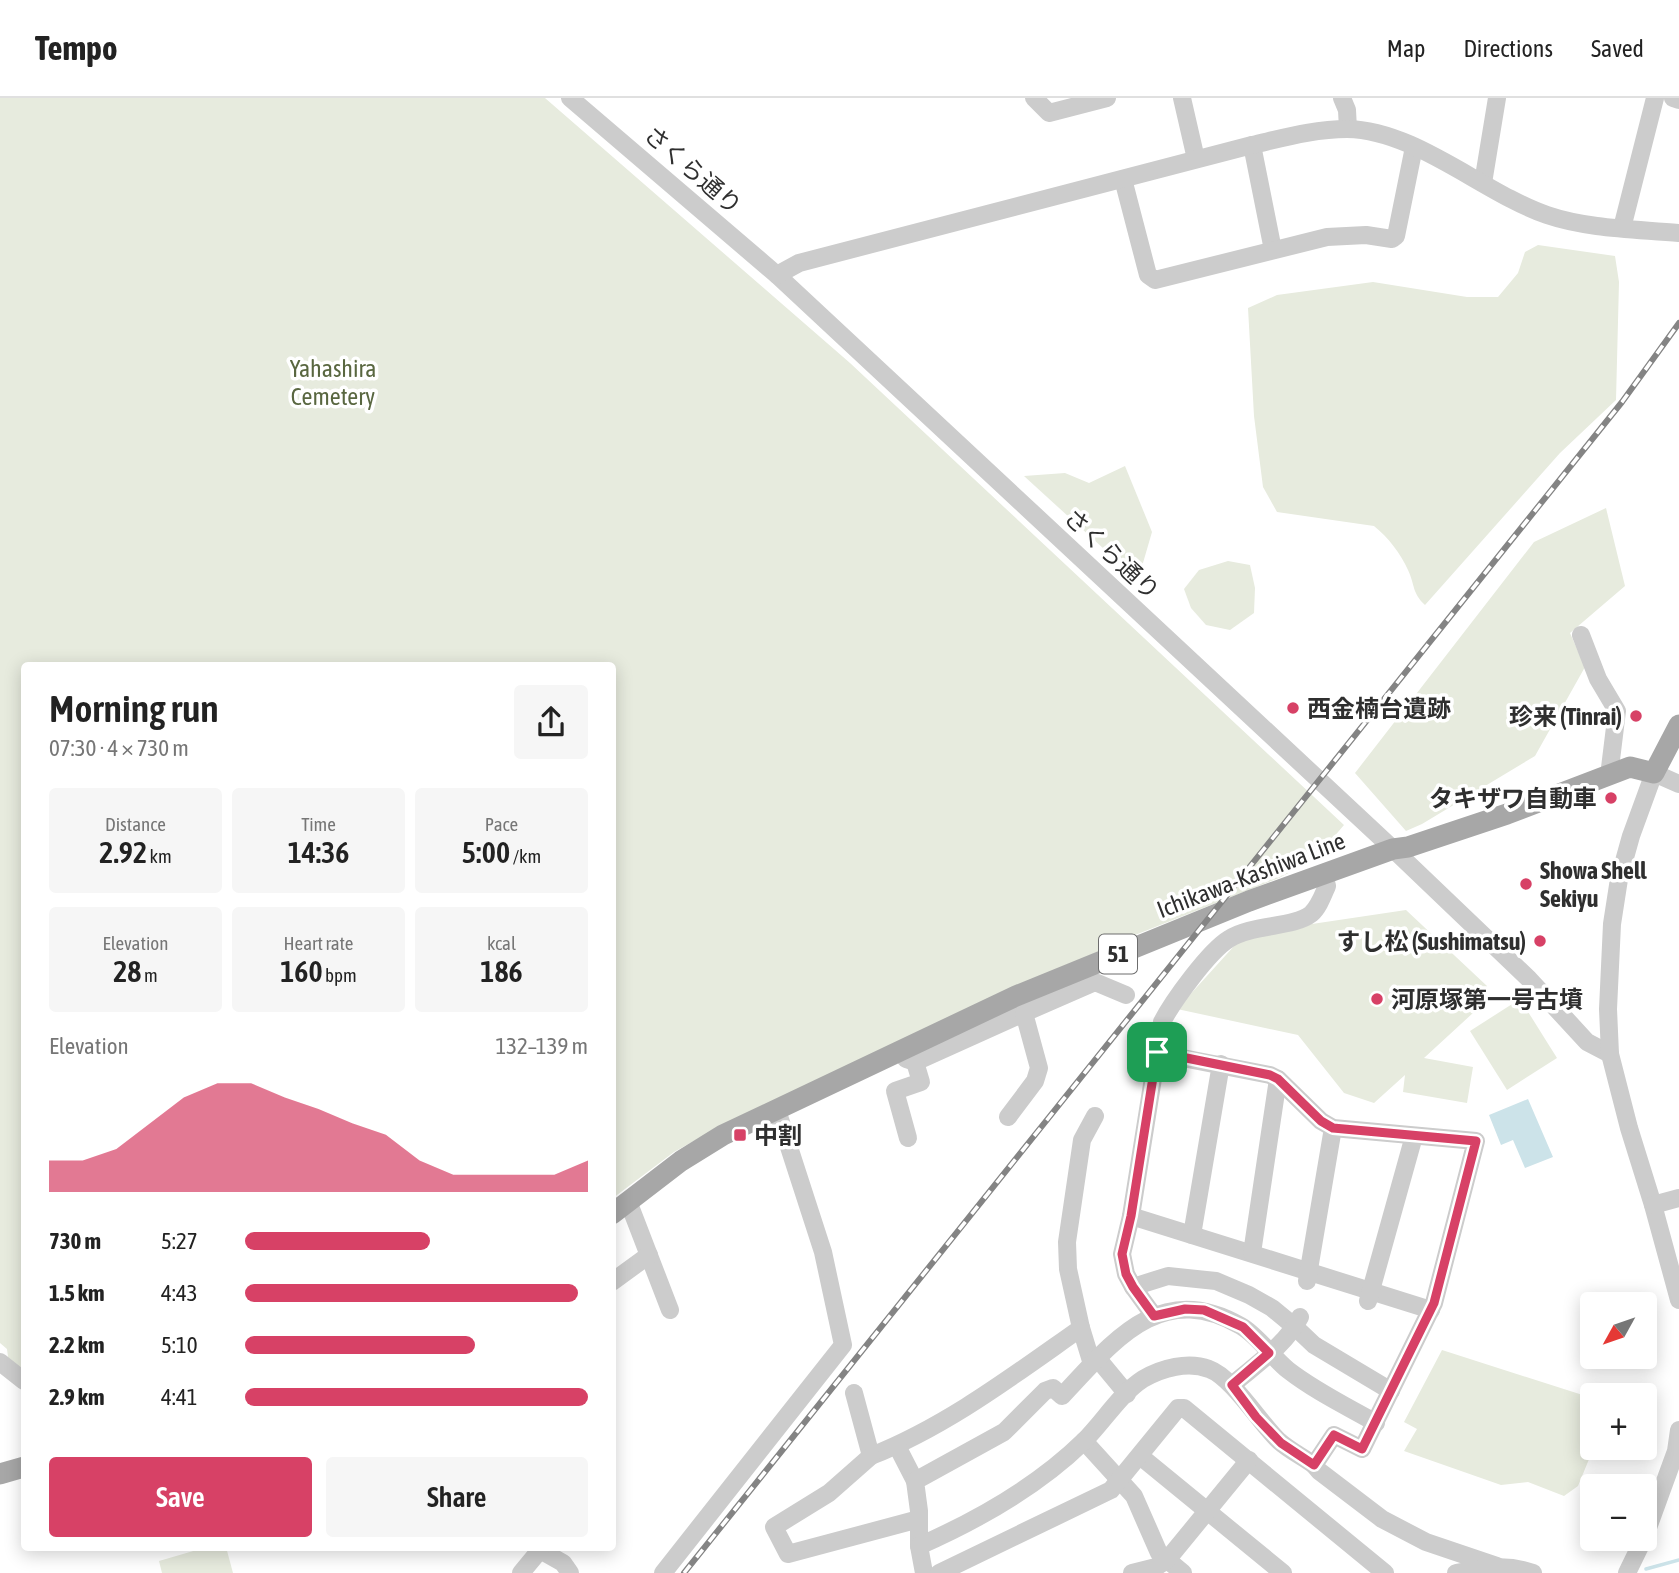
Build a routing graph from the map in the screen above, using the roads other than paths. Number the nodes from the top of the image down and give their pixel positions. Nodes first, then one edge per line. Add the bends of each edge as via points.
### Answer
1 (570, 98) edge
2 (1034, 98) edge
3 (1107, 98) edge
4 (1182, 98) edge
5 (1342, 98) edge
6 (1497, 98) edge
7 (1655, 98) edge
8 (1673, 98) edge
9 (1679, 100) edge
10 (1348, 129) junction
11 (1252, 145) junction
12 (1414, 147) junction
13 (1196, 159) junction
14 (1124, 179) junction
15 (1483, 183) junction
16 (1622, 228) junction
17 (1679, 233) edge
18 (1273, 250) junction
19 (778, 275) junction
20 (1581, 635) dead end
21 (1679, 725) edge
22 (1654, 773) junction
23 (1609, 776) junction
24 (1679, 784) edge
25 (1394, 849) junction
26 (1324, 874) junction
27 (1126, 995) dead end
28 (1024, 1013) junction
29 (1157, 1052) junction
30 (1610, 1054) junction
31 (908, 1057) junction
32 (1221, 1064) junction
33 (1278, 1079) junction
34 (777, 1110) junction
35 (1096, 1116) dead end
36 (1008, 1117) dead end
37 (1333, 1128) junction
38 (1414, 1136) junction
39 (908, 1138) dead end
40 (1679, 1198) edge
41 (1653, 1205) junction
42 (620, 1208) edge
43 (1131, 1216) junction
44 (1192, 1235) junction
45 (1252, 1253) junction
46 (649, 1255) junction
47 (1308, 1276) junction
48 (616, 1279) edge
49 (1133, 1287) junction
50 (1370, 1297) junction
51 (1679, 1300) edge
52 (670, 1310) dead end
53 (1431, 1310) junction
54 (1154, 1316) junction
55 (1298, 1322) junction
56 (1081, 1328) junction
57 (1269, 1353) junction
58 (1095, 1361) junction
59 (0, 1362) edge
60 (21, 1379) edge
61 (1232, 1385) junction
62 (1391, 1391) junction
63 (854, 1393) dead end
64 (1126, 1394) junction
65 (1376, 1423) junction
66 (1679, 1430) edge
67 (1084, 1441) junction
68 (897, 1446) junction
69 (1677, 1451) edge
70 (871, 1456) junction
71 (1140, 1456) junction
72 (1249, 1460) junction
73 (1314, 1465) junction
74 (21, 1468) edge
75 (0, 1474) edge
76 (915, 1481) junction
77 (1120, 1481) junction
78 (1657, 1505) edge
79 (1207, 1511) junction
80 (919, 1519) junction
81 (919, 1546) junction
82 (538, 1551) edge
83 (539, 1551) edge
84 (545, 1551) edge
85 (1638, 1551) edge
86 (1167, 1560) junction
87 (1497, 1566) junction
88 (522, 1573) edge
89 (531, 1573) edge
90 (570, 1573) edge
91 (663, 1573) edge
92 (924, 1573) edge
93 (939, 1573) edge
94 (1132, 1573) edge
95 (1183, 1573) edge
96 (1283, 1573) edge
97 (1385, 1573) edge
98 (1456, 1573) edge
99 (1533, 1573) edge
100 (1628, 1573) edge

1 - 19 street, さくら通り
2 - 3 street via 1049,113
4 - 13 street
5 - 10 street
6 - 15 street
7 - 16 street
8 - 9 street
10 - 11 street
10 - 12 street
11 - 13 street
11 - 18 street
12 - 15 street
12 - 18 street via 1392,239 1327,237
13 - 14 street
14 - 18 street via 1148,275 1155,280
14 - 19 street via 799,263
15 - 16 street via 1546,214
16 - 17 street
19 - 25 street, さくら通り
20 - 23 street via 1598,680 1617,711
21 - 22 main road
22 - 23 main road, Ichikawa-Kashiwa Line / 51 via 1630,767
22 - 24 street
22 - 30 street via 1619,879 1612,924
23 - 25 main road, Ichikawa-Kashiwa Line / 51
25 - 26 main road, Ichikawa-Kashiwa Line / 51
25 - 30 street, さくら通り via 1529,979 1587,1042
26 - 29 street via 1327,886 1310,914 1250,929 1217,948 1161,1022
26 - 31 main road, Ichikawa-Kashiwa Line / 51 via 1016,996
27 - 28 street via 1095,982
28 - 31 street
28 - 36 street via 1039,1068 1035,1081
29 - 32 street
29 - 43 street
30 - 41 street
31 - 34 main road, Ichikawa-Kashiwa Line / 51
31 - 39 street via 921,1082 895,1090
32 - 33 street
32 - 44 street
33 - 37 street
33 - 45 street
34 - 42 main road, Ichikawa-Kashiwa Line / 51 via 681,1161
34 - 91 street via 823,1252 843,1345
35 - 56 street via 1082,1140 1067,1242
37 - 38 street
37 - 47 street
38 - 50 street
38 - 53 street via 1476,1141
40 - 41 street
41 - 51 street
42 - 46 street
43 - 44 street
43 - 49 street via 1122,1254
44 - 45 street
45 - 47 street
46 - 48 street
46 - 52 street
47 - 50 street
49 - 54 street
49 - 55 street via 1168,1276 1216,1282
50 - 53 street
53 - 62 street
54 - 57 street via 1204,1310 1243,1327
54 - 58 street via 1132,1326
55 - 57 street
55 - 62 street via 1314,1345 1341,1356
56 - 58 street
56 - 68 street via 952,1417
57 - 61 street
57 - 65 street via 1300,1379
58 - 64 street
58 - 76 street via 1062,1396 1053,1388 1045,1391 1004,1432
59 - 60 street
61 - 64 street via 1212,1369 1188,1364 1143,1380
61 - 73 street via 1281,1443
62 - 65 street
63 - 70 street
64 - 67 street
65 - 73 street via 1362,1449 1334,1435
66 - 69 street
67 - 77 street
67 - 81 street via 1036,1481 965,1526
68 - 70 street
68 - 76 street
69 - 78 street
70 - 80 street via 829,1493 774,1527 788,1554
71 - 72 street via 1178,1408 1184,1408
71 - 77 street
71 - 79 street
72 - 79 street
72 - 97 street
73 - 87 street via 1382,1519 1426,1542
74 - 75 main road
76 - 80 street
77 - 86 street via 1134,1496 1159,1553
77 - 93 street via 1111,1490
79 - 86 street
79 - 96 street
80 - 81 street
81 - 92 street
82 - 88 street
83 - 89 street
84 - 90 street
85 - 100 street
86 - 94 street
86 - 95 street
87 - 98 street
87 - 99 street

